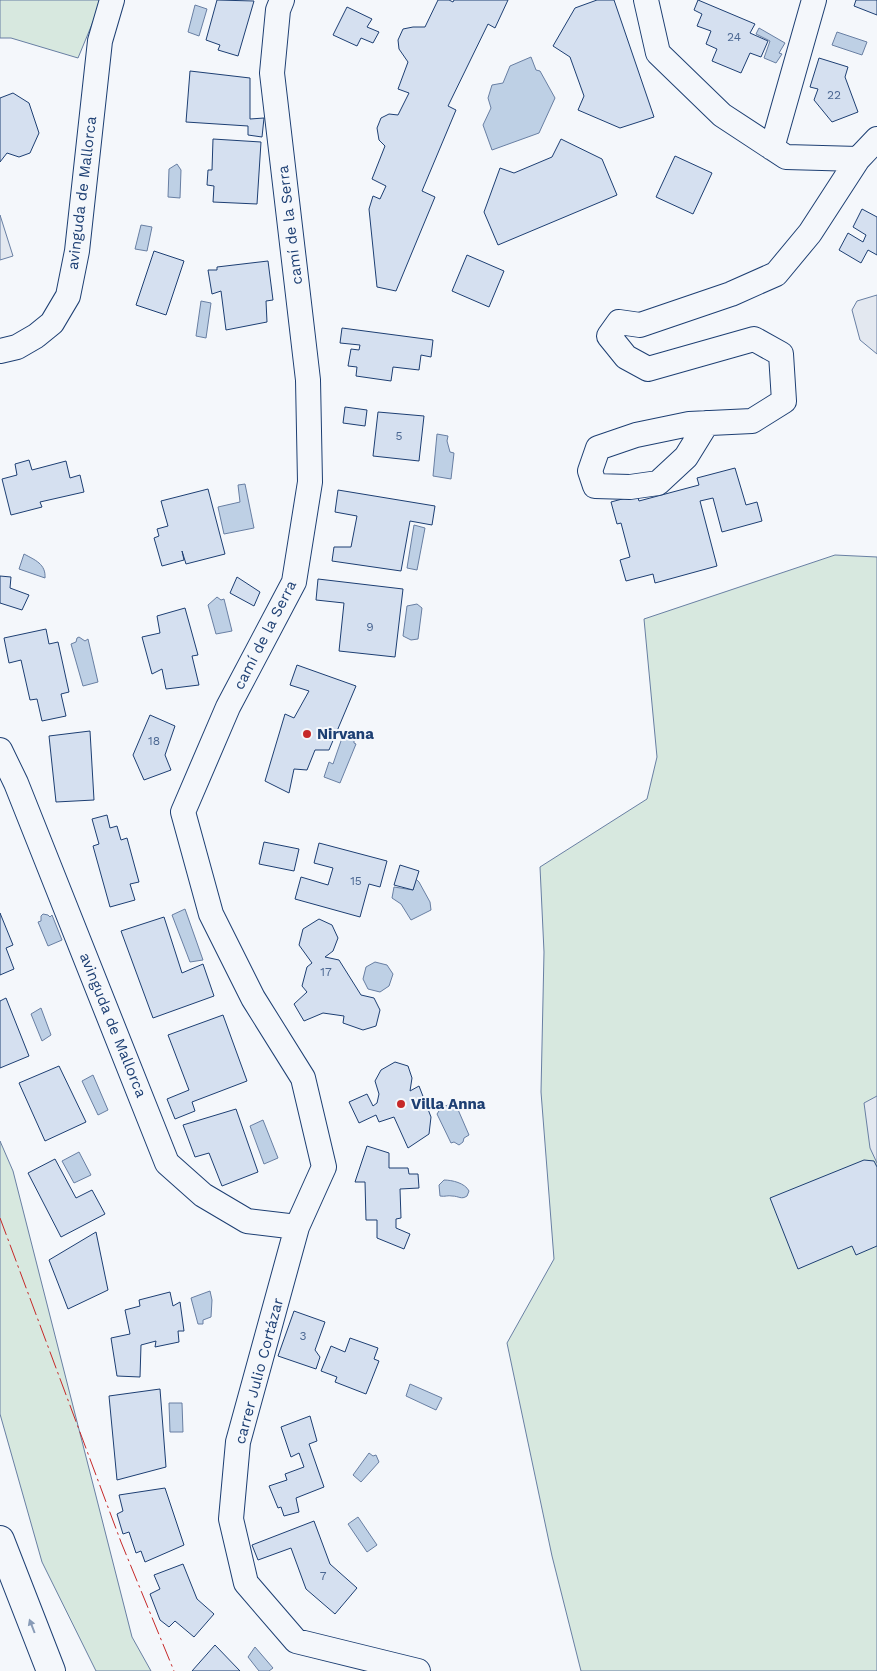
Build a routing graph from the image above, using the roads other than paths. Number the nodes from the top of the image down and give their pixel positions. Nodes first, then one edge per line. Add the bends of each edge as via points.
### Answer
1 (112, 0) edge
2 (282, 0) edge
3 (646, 0) edge
4 (814, 0) edge
5 (877, 139) edge
6 (772, 148) junction
7 (858, 159) junction
8 (0, 351) edge
9 (707, 423) dead end
10 (0, 750) edge
11 (297, 1227) junction
12 (0, 1540) edge
13 (51, 1671) edge
14 (418, 1671) edge

1 - 8 street, avinguda de Mallorca via 100,40 77,251 68,296 52,323 17,347
2 - 11 street, camí de la Serra via 278,10 272,73 308,380 310,482 294,582 228,707 183,812 211,914 253,998 303,1078 324,1167
3 - 6 street via 658,53 722,115
4 - 6 street
5 - 7 street
6 - 7 street via 786,157
7 - 9 street via 810,233 776,274 731,294 640,326 620,322 609,336 626,357 648,369 754,339 781,354 784,401 752,421
10 - 11 street, avinguda de Mallorca via 16,782 167,1163 203,1195 247,1221
11 - 14 street, carrer Julio Cortázar via 238,1442 231,1518 246,1583 296,1641
13 -> 12 highway

